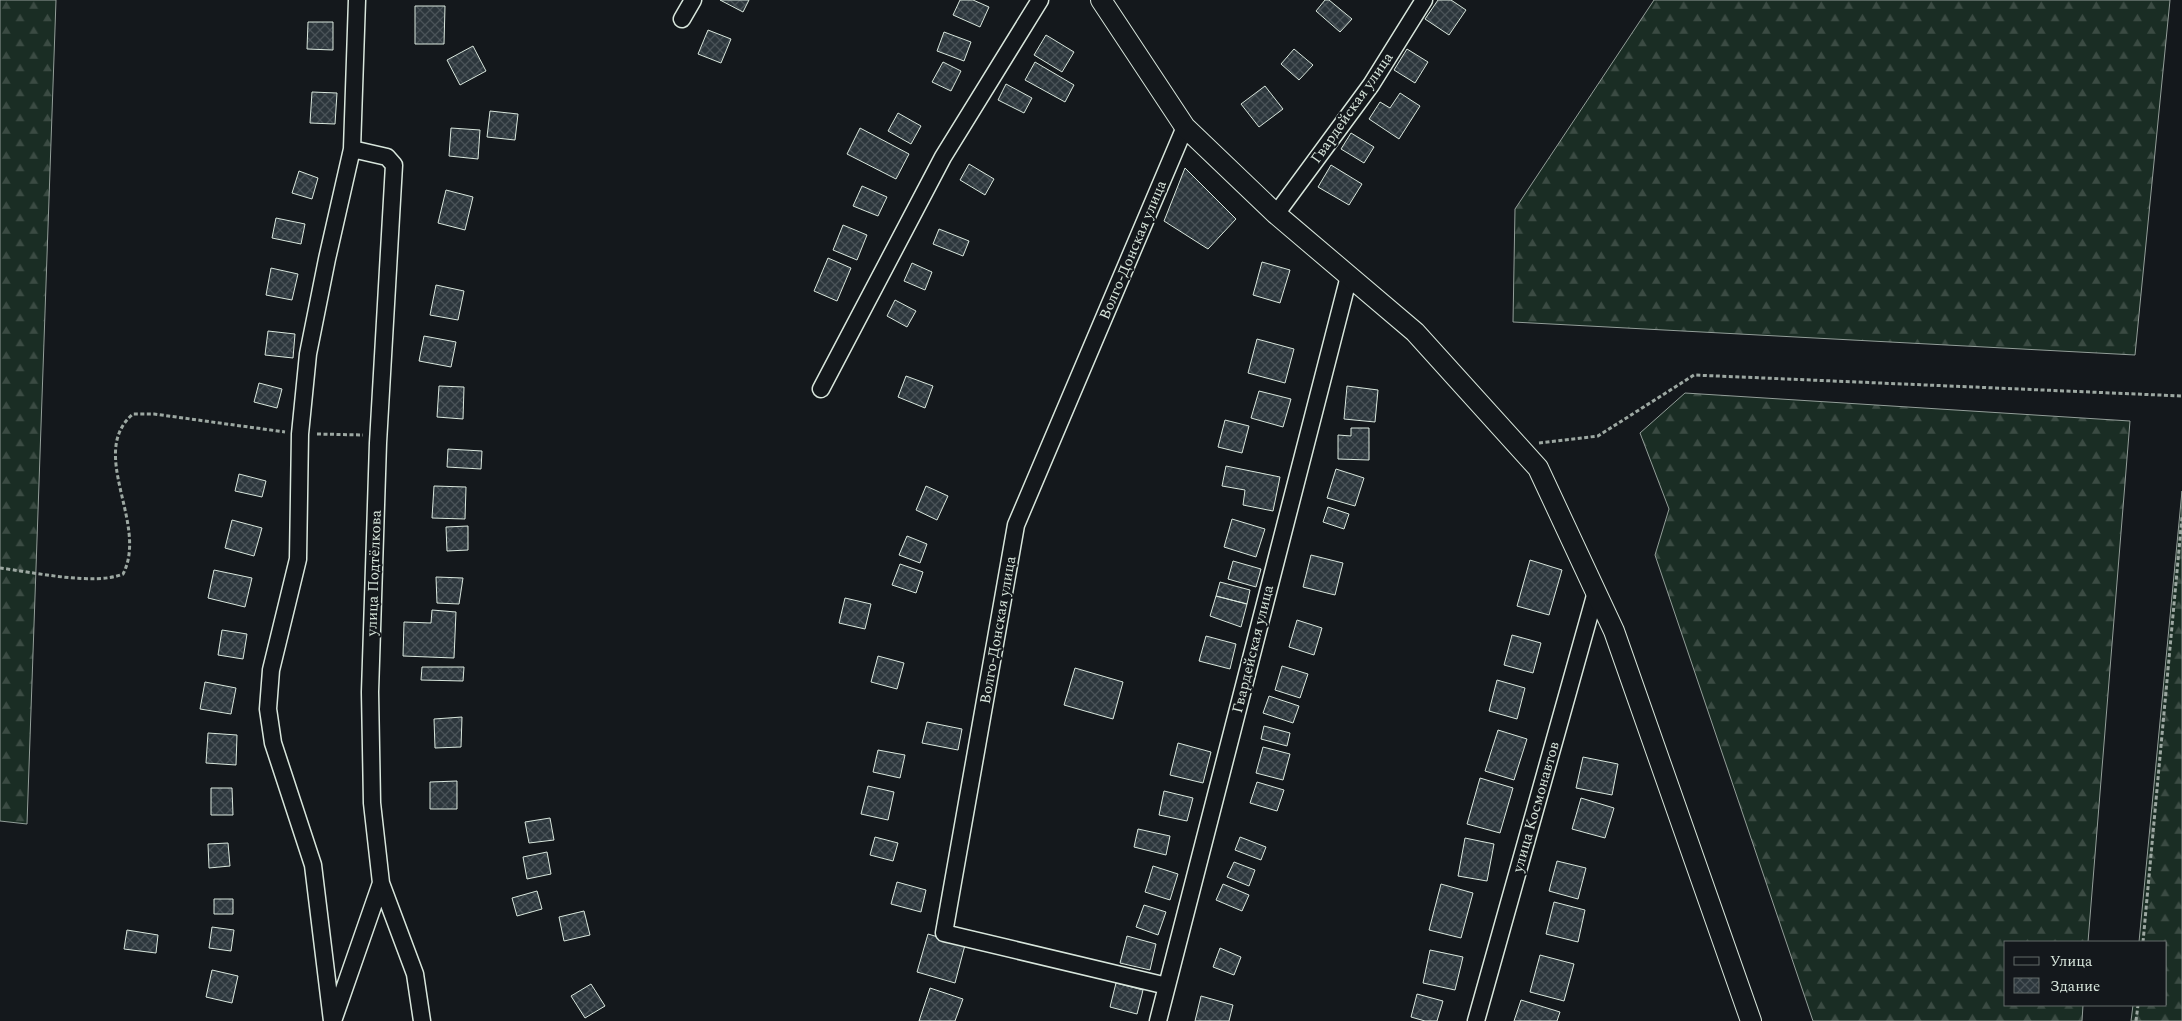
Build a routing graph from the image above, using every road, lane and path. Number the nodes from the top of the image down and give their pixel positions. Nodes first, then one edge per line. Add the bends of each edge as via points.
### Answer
1 (357, 0) edge
2 (693, 0) edge
3 (1040, 0) edge
4 (1101, 0) edge
5 (1424, 0) edge
6 (682, 19) dead end
7 (1185, 127) junction
8 (352, 149) junction
9 (1276, 214) junction
10 (1349, 276) junction
11 (821, 390) dead end
12 (2182, 396) edge
13 (300, 434) junction
14 (378, 435) junction
15 (1518, 445) junction
16 (2182, 517) edge
17 (0, 568) edge
18 (1596, 592) junction
19 (381, 883) junction
20 (2144, 941) edge
21 (1167, 986) junction
22 (2138, 1006) edge
23 (332, 1021) edge
24 (422, 1021) edge
25 (1158, 1021) edge
26 (1476, 1021) edge
27 (1750, 1021) edge
28 (2136, 1021) edge

1 - 8 street
2 - 6 street
3 - 11 street via 943,157
4 - 7 street
5 - 9 street, Гвардейская улица via 1371,85
7 - 9 street
7 - 21 street, Волго-Донская улица via 1016,525 944,934
8 - 13 street via 308,354
8 - 14 street, улица Подтёлкова via 388,156 394,165
9 - 10 street
10 - 15 street via 1415,332
10 - 21 street, Гвардейская улица
12 - 15 path via 1694,375 1598,436
13 - 14 path
13 - 17 path via 133,414 124,422 116,439 115,459 131,552 123,574 113,578 88,578
13 - 23 street via 298,559 271,670 268,709 273,743 312,865
14 - 19 street, улица Подтёлкова via 370,692 372,803
15 - 18 street via 1538,468
16 - 20 path
18 - 26 street, улица Космонавтов
18 - 27 street via 1614,631
19 - 23 street
19 - 24 street, улица Подтёлкова via 415,974
21 - 25 street, Гвардейская улица
22 - 28 path

